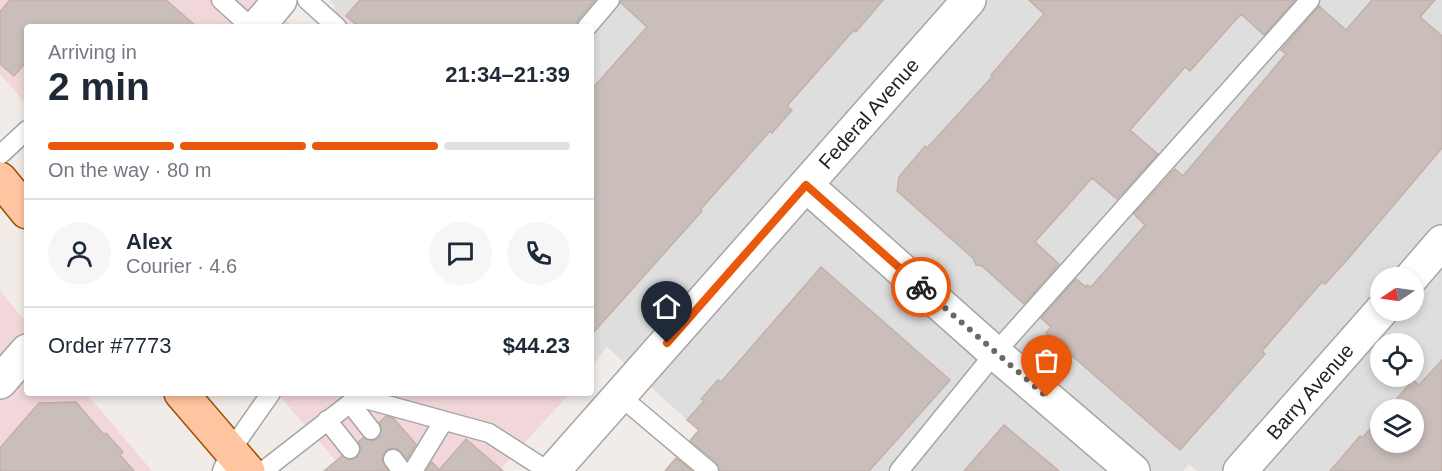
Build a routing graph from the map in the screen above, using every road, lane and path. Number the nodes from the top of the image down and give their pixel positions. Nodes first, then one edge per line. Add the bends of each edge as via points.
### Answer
1 (220, 0) edge
2 (280, 0) edge
3 (308, 0) edge
4 (610, 0) edge
5 (969, 0) edge
6 (1310, 0) edge
7 (248, 24) edge
8 (260, 24) edge
9 (334, 24) edge
10 (590, 24) edge
11 (24, 133) edge
12 (0, 155) edge
13 (0, 179) edge
14 (806, 185) junction
15 (24, 208) edge
16 (1442, 242) edge
17 (1420, 267) edge
18 (1372, 321) edge
19 (995, 352) junction
20 (24, 354) edge
21 (0, 382) edge
22 (183, 396) edge
23 (269, 396) edge
24 (620, 396) junction
25 (350, 403) junction
26 (327, 420) junction
27 (443, 422) junction
28 (371, 430) dead end
29 (350, 449) dead end
30 (234, 464) edge
31 (263, 471) edge
32 (413, 471) edge
33 (548, 471) edge
34 (554, 471) edge
35 (709, 471) edge
36 (899, 471) edge
37 (1133, 471) edge
38 (1240, 471) edge

1 - 7 lane
2 - 8 street
3 - 9 lane
4 - 10 lane
5 - 14 street, Federal Avenue
6 - 19 lane
11 - 12 lane
13 - 15 main road
14 - 19 street
14 - 24 street, Federal Avenue
16 - 17 street
18 - 38 street, Barry Avenue
19 - 36 lane
19 - 37 street
20 - 21 street
22 - 30 main road
23 - 30 lane
24 - 34 street, Federal Avenue
24 - 35 lane
25 - 26 lane
25 - 27 lane via 358,397
25 - 28 lane
26 - 29 lane
26 - 31 lane
27 - 32 lane
27 - 33 lane via 489,433

